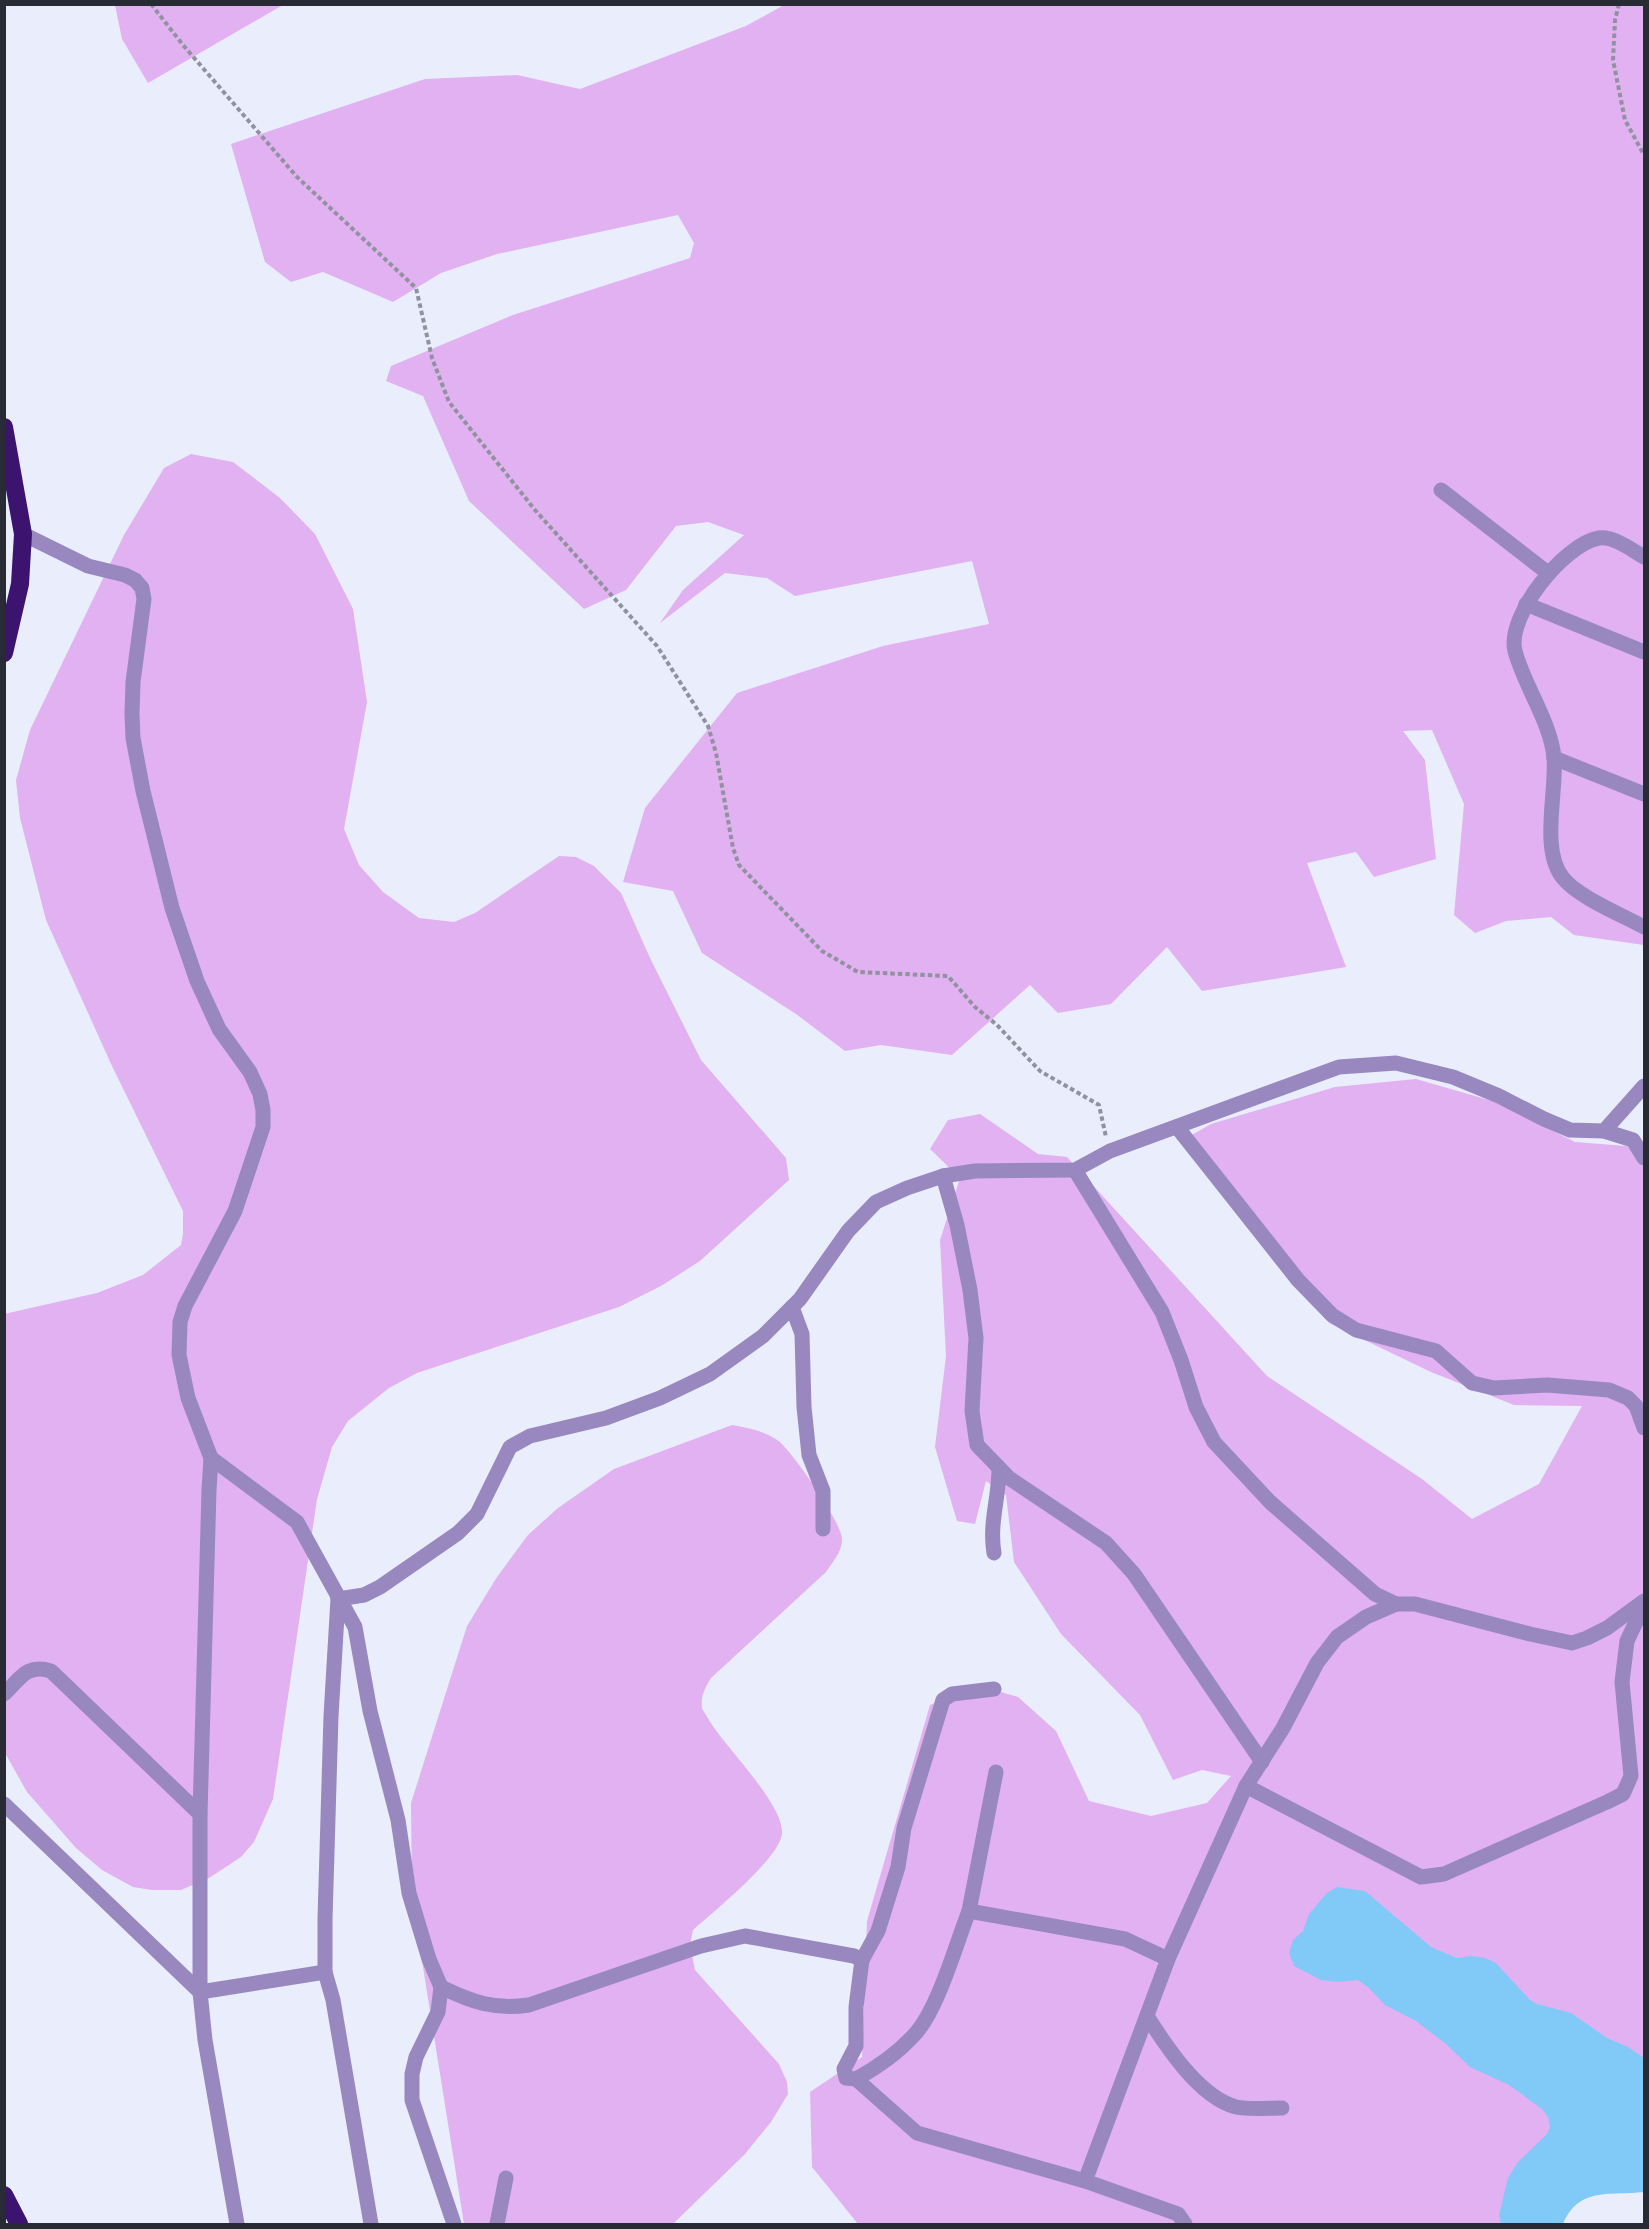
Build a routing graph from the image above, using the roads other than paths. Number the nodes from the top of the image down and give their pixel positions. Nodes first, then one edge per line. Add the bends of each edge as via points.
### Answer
1 (4, 427) edge
2 (1441, 490) dead end
3 (23, 534) junction
4 (1644, 557) edge
5 (1548, 573) junction
6 (1526, 604) junction
7 (1644, 652) edge
8 (4, 653) edge
9 (1554, 758) junction
10 (1644, 794) edge
11 (1644, 927) edge
12 (1644, 1086) edge
13 (1177, 1126) junction
14 (1604, 1131) junction
15 (1644, 1158) edge
16 (1075, 1170) junction
17 (943, 1176) junction
18 (792, 1307) junction
19 (1644, 1428) edge
20 (211, 1458) junction
21 (999, 1469) junction
22 (823, 1528) dead end
23 (994, 1553) dead end
24 (338, 1599) junction
25 (1644, 1603) edge
26 (1396, 1604) junction
27 (994, 1689) dead end
28 (4, 1694) edge
29 (1262, 1762) junction
30 (996, 1772) dead end
31 (1246, 1786) junction
32 (4, 1804) edge
33 (200, 1815) junction
34 (969, 1911) junction
35 (1168, 1959) junction
36 (862, 1960) junction
37 (325, 1972) junction
38 (441, 1988) junction
39 (200, 1992) junction
40 (1147, 2016) junction
41 (856, 2079) junction
42 (1282, 2108) dead end
43 (506, 2178) dead end
44 (1085, 2181) junction
45 (4, 2195) edge
46 (19, 2224) edge
47 (237, 2224) edge
48 (371, 2224) edge
49 (454, 2224) edge
50 (496, 2224) edge
51 (1185, 2224) edge

1 - 3 highway
2 - 5 street
3 - 8 highway via 20,584
3 - 20 street via 88,566 125,575 142,588 132,714 142,791 172,908 197,981 219,1029 250,1072 263,1110 263,1128 238,1202 180,1322 178,1355 185,1387
4 - 5 street via 1612,540 1599,538 1573,551
5 - 6 street
6 - 7 street
6 - 9 street via 1516,627 1514,650 1551,741
9 - 10 street
9 - 11 street via 1554,863 1578,891
12 - 14 street
13 - 14 street via 1339,1067 1396,1063 1453,1077 1570,1130
13 - 16 street via 1110,1151
13 - 19 street via 1298,1280 1332,1315 1356,1330 1436,1351 1472,1383 1494,1388 1547,1384 1609,1390 1636,1406
14 - 15 street via 1633,1140
16 - 17 street via 975,1171
16 - 26 street via 1162,1312 1196,1407 1214,1442 1305,1534 1375,1594
17 - 18 street via 876,1202 848,1231
17 - 21 street via 970,1290 976,1338 972,1411 977,1445
18 - 22 street via 802,1334 809,1455 823,1491
18 - 24 street via 764,1336 710,1374 606,1418 530,1436 510,1447 477,1514 458,1533 380,1587 364,1595
20 - 24 street via 297,1522
20 - 33 street
21 - 23 street via 991,1535
21 - 29 street via 1106,1543 1134,1574
24 - 37 street via 330,1716
24 - 38 street via 355,1628 370,1711 398,1820 409,1893
25 - 26 street via 1607,1628 1572,1643 1415,1604
25 - 31 street via 1627,1641 1622,1682 1631,1776 1623,1794 1607,1802 1444,1874 1421,1877
26 - 29 street via 1366,1617 1337,1637 1317,1664
27 - 36 street via 952,1694 943,1700 904,1828 898,1867 878,1931
28 - 33 street via 29,1670 51,1671
29 - 31 street
30 - 34 street
31 - 35 street
32 - 39 street
33 - 39 street
34 - 35 street via 1125,1939
34 - 41 street via 936,1998 916,2033 884,2063
35 - 40 street
36 - 38 street via 745,1936 701,1946 529,2005 509,2008 473,2002
36 - 41 street via 856,2046 844,2069 846,2078
37 - 39 street
37 - 48 street
38 - 49 street via 438,2012 411,2074 412,2100
39 - 47 street
40 - 42 street via 1174,2058 1211,2093 1236,2107
40 - 44 street
41 - 44 street via 917,2133
43 - 50 street
44 - 51 street via 1178,2214
45 - 46 highway

